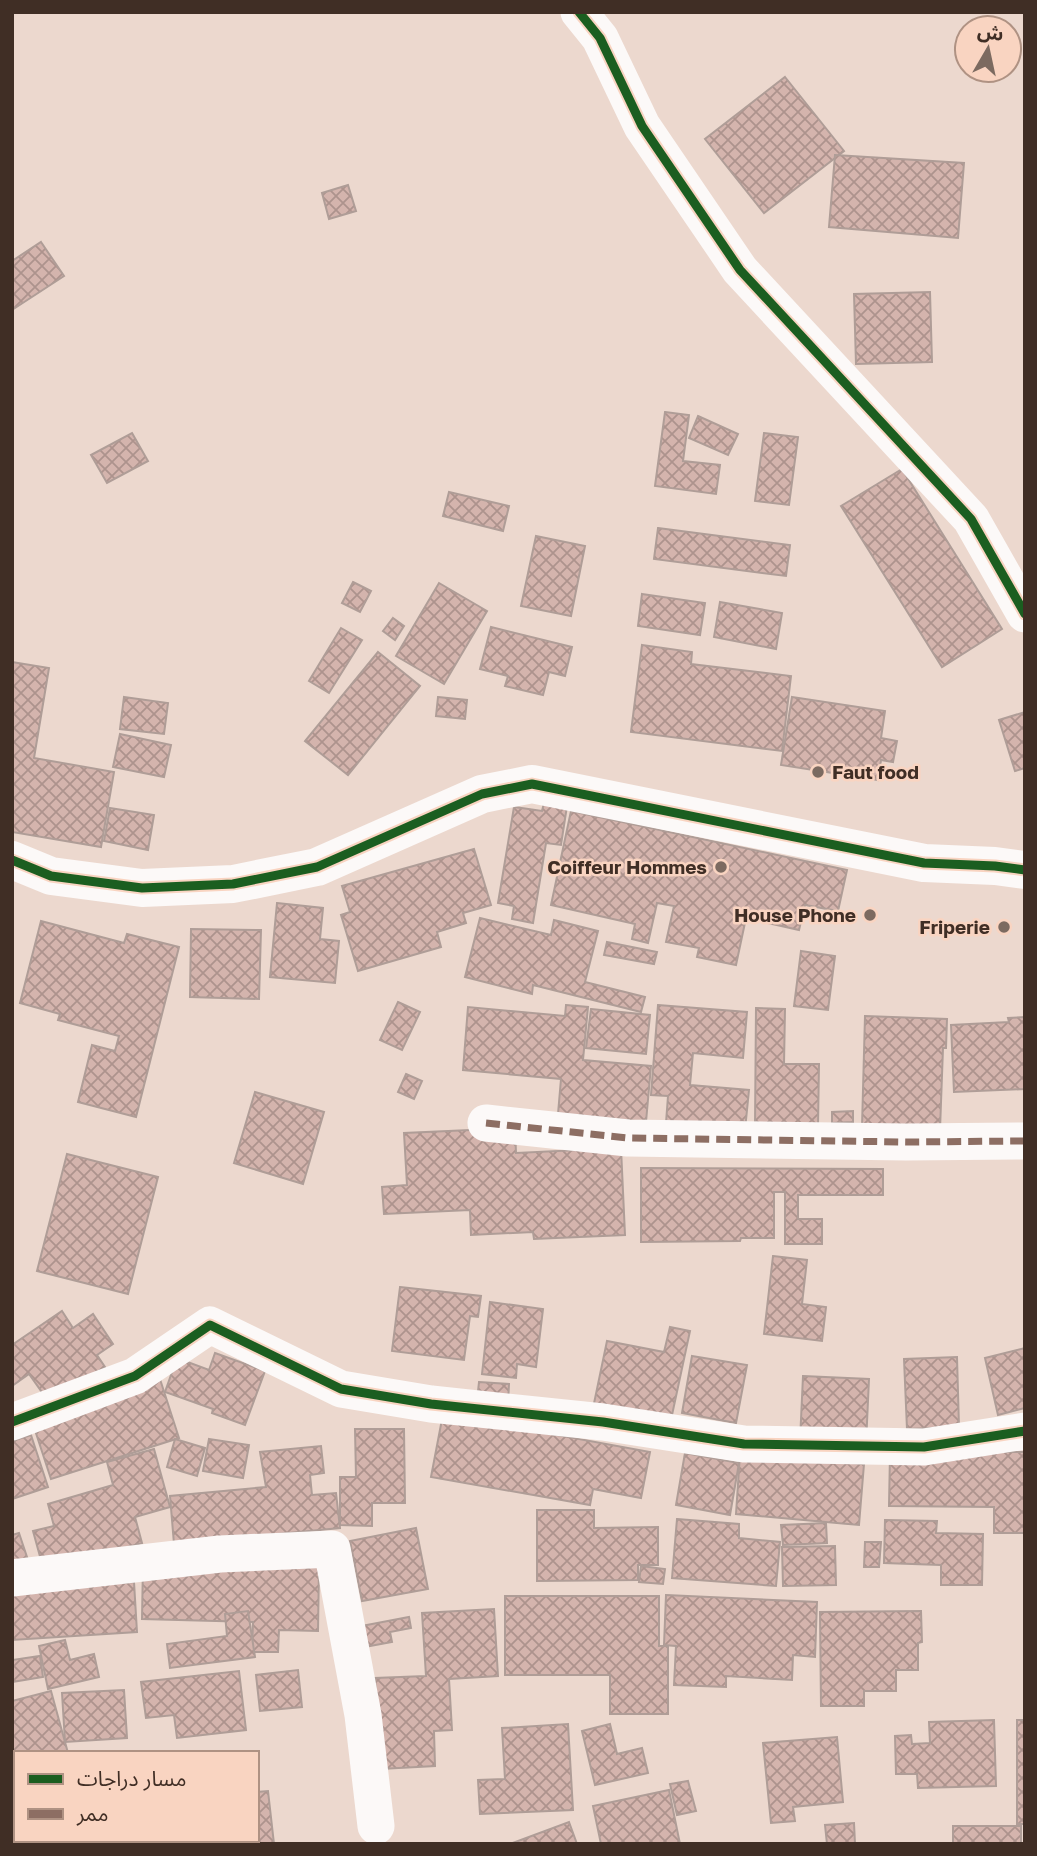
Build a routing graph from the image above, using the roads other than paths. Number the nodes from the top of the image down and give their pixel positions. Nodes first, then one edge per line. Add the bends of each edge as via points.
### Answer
1 (579, 12) edge
2 (1025, 614) edge
3 (12, 860) edge
4 (1025, 870) edge
5 (486, 1123) dead end
6 (1025, 1141) edge
7 (12, 1422) edge
8 (1025, 1431) edge
9 (12, 1578) edge
10 (376, 1826) dead end

1 - 2 street via 600,38 642,125 740,270 971,519
3 - 4 street via 51,876 142,888 233,884 317,867 482,794 532,784 924,863
5 - 6 street via 628,1138
7 - 8 street via 135,1376 210,1325 341,1390 431,1404 603,1422 744,1444 923,1447
9 - 10 street via 219,1554 332,1549 363,1715

